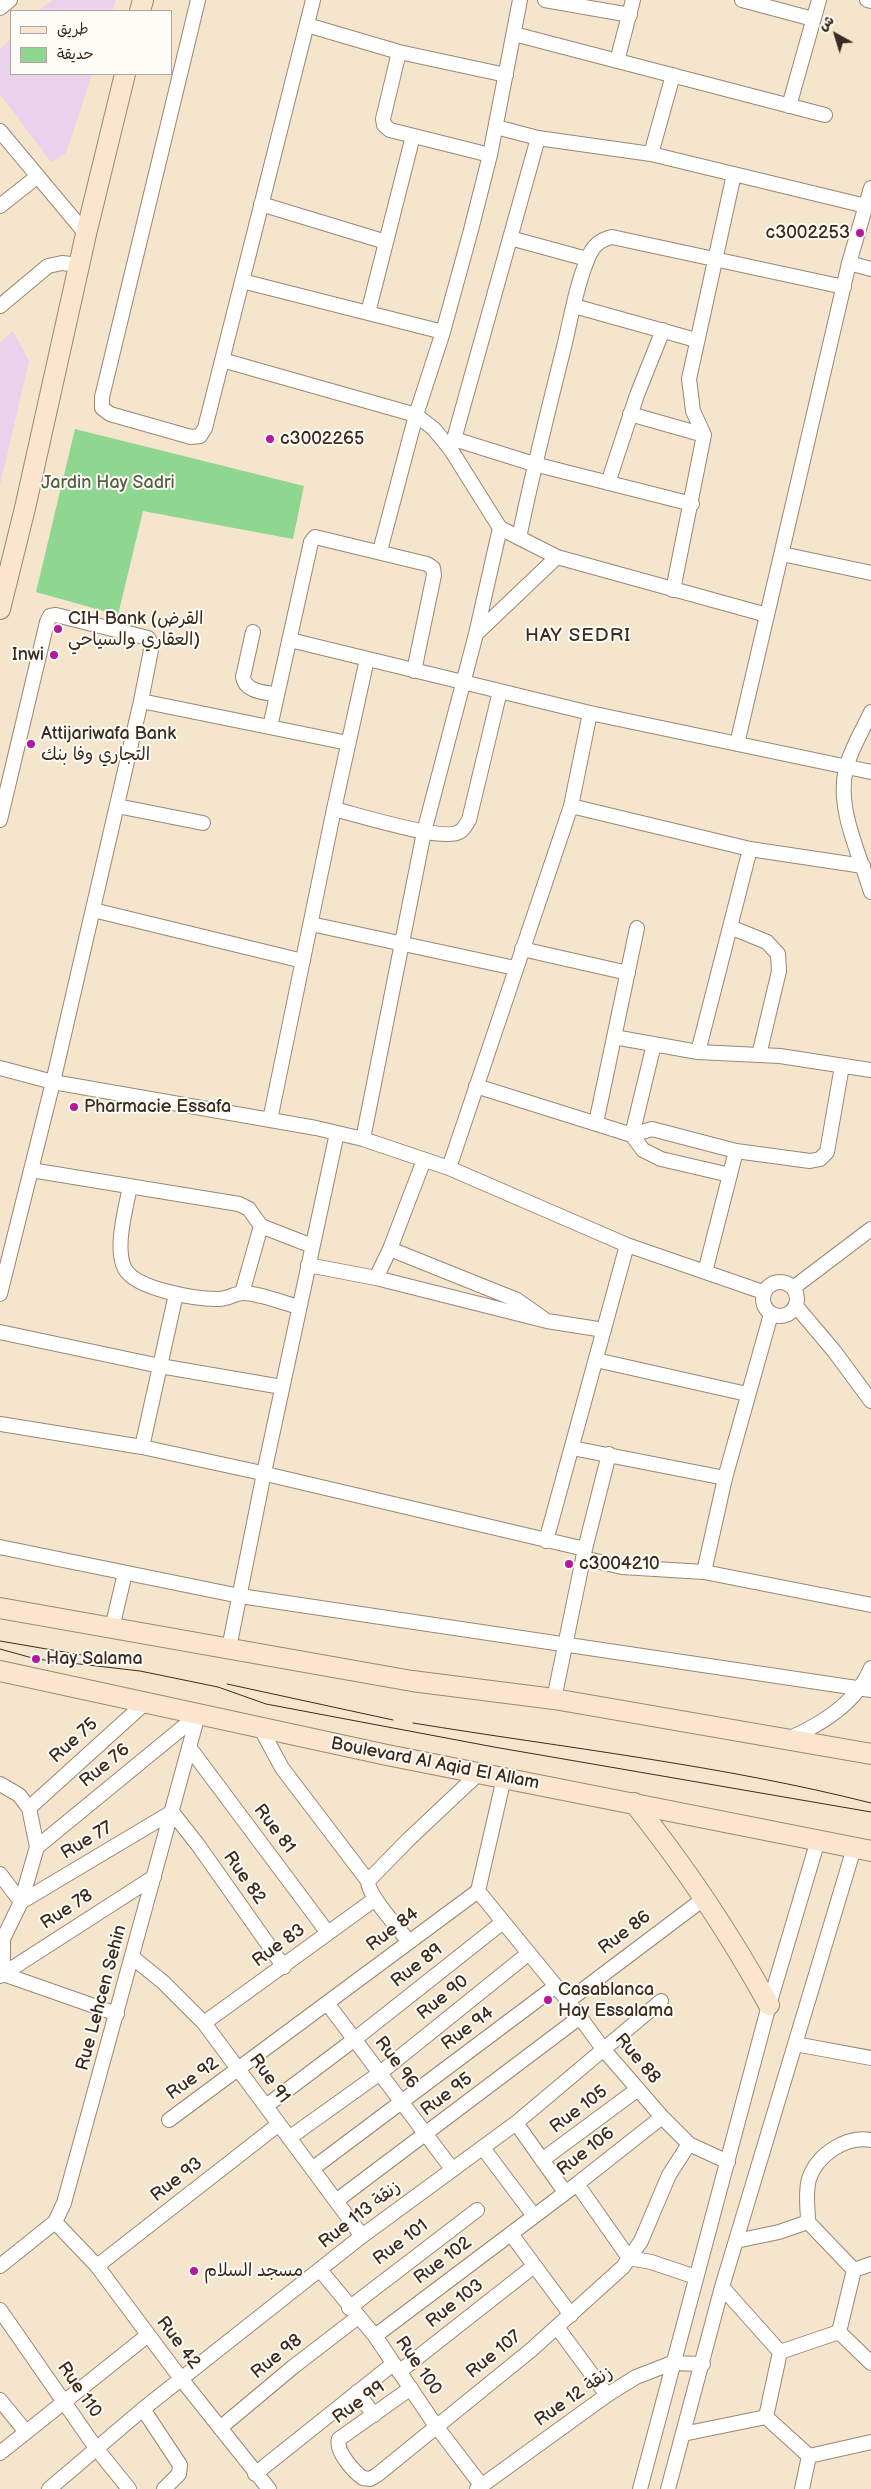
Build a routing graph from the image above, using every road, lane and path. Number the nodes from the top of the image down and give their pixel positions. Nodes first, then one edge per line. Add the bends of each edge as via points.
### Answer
1 (10, 0) edge
2 (198, 0) edge
3 (313, 0) edge
4 (520, 0) edge
5 (546, 0) edge
6 (633, 0) edge
7 (742, 0) edge
8 (819, 0) edge
9 (867, 0) edge
10 (871, 1) edge
11 (0, 8) edge
12 (630, 15) junction
13 (813, 19) junction
14 (307, 25) junction
15 (514, 34) junction
16 (399, 52) junction
17 (617, 61) junction
18 (125, 75) edge
19 (506, 75) junction
20 (672, 75) junction
21 (789, 106) junction
22 (825, 116) dead end
23 (496, 127) junction
24 (0, 131) edge
25 (413, 136) junction
26 (538, 138) junction
27 (651, 154) junction
28 (490, 155) junction
29 (734, 174) junction
30 (38, 176) junction
31 (871, 188) edge
32 (262, 204) junction
33 (0, 206) edge
34 (866, 206) junction
35 (86, 234) junction
36 (510, 238) junction
37 (386, 242) junction
38 (588, 259) junction
39 (715, 259) junction
40 (849, 263) junction
41 (79, 265) junction
42 (871, 269) edge
43 (242, 280) junction
44 (844, 287) junction
45 (0, 306) edge
46 (574, 306) junction
47 (368, 313) junction
48 (662, 330) junction
49 (443, 332) junction
50 (696, 340) junction
51 (222, 360) junction
52 (416, 414) junction
53 (630, 414) junction
54 (704, 435) junction
55 (453, 444) junction
56 (534, 464) junction
57 (608, 483) junction
58 (692, 504) junction
59 (500, 528) junction
60 (519, 538) junction
61 (380, 551) junction
62 (782, 554) junction
63 (557, 557) junction
64 (871, 573) edge
65 (673, 590) junction
66 (1, 598) edge
67 (766, 615) junction
68 (253, 632) dead end
69 (476, 634) junction
70 (290, 640) junction
71 (367, 659) junction
72 (414, 671) junction
73 (463, 682) junction
74 (500, 691) junction
75 (277, 694) junction
76 (141, 701) junction
77 (871, 712) edge
78 (590, 713) junction
79 (270, 726) junction
80 (348, 743) junction
81 (737, 744) junction
82 (846, 767) junction
83 (871, 772) edge
84 (117, 806) junction
85 (571, 806) junction
86 (334, 809) junction
87 (0, 820) edge
88 (203, 823) dead end
89 (424, 832) junction
90 (750, 849) junction
91 (863, 866) junction
92 (871, 892) edge
93 (93, 910) junction
94 (311, 924) junction
95 (730, 927) junction
96 (637, 928) dead end
97 (401, 944) junction
98 (522, 949) junction
99 (303, 961) junction
100 (515, 968) junction
101 (628, 973) junction
102 (614, 1037) junction
103 (654, 1044) junction
104 (698, 1052) junction
105 (759, 1055) junction
106 (842, 1066) junction
107 (0, 1068) edge
108 (871, 1070) edge
109 (53, 1082) junction
110 (476, 1086) junction
111 (270, 1120) junction
112 (596, 1123) junction
113 (337, 1133) junction
114 (632, 1135) junction
115 (363, 1139) junction
116 (736, 1151) junction
117 (424, 1160) junction
118 (449, 1168) junction
119 (31, 1170) junction
120 (730, 1175) junction
121 (130, 1186) junction
122 (261, 1226) junction
123 (871, 1230) edge
124 (627, 1245) junction
125 (312, 1246) junction
126 (390, 1248) junction
127 (308, 1264) junction
128 (706, 1272) junction
129 (376, 1278) junction
130 (794, 1288) junction
131 (763, 1292) junction
132 (242, 1293) junction
133 (0, 1294) edge
134 (176, 1294) junction
135 (796, 1306) junction
136 (299, 1307) junction
137 (771, 1314) junction
138 (547, 1321) junction
139 (604, 1330) junction
140 (0, 1332) edge
141 (596, 1360) junction
142 (160, 1366) junction
143 (282, 1387) junction
144 (747, 1394) junction
145 (871, 1401) edge
146 (0, 1424) edge
147 (142, 1447) junction
148 (572, 1448) junction
149 (609, 1454) junction
150 (264, 1473) junction
151 (725, 1478) junction
152 (546, 1541) junction
153 (0, 1547) edge
154 (584, 1554) junction
155 (704, 1572) junction
156 (125, 1573) junction
157 (240, 1596) junction
158 (871, 1605) edge
159 (0, 1608) edge
160 (112, 1628) junction
161 (565, 1644) junction
162 (229, 1648) junction
163 (871, 1668) edge
164 (0, 1671) edge
165 (865, 1688) edge
166 (554, 1699) junction
167 (145, 1703) junction
168 (198, 1715) junction
169 (261, 1729) junction
170 (790, 1738) junction
171 (189, 1747) junction
172 (871, 1754) edge
173 (478, 1774) junction
174 (504, 1778) junction
175 (0, 1784) edge
176 (634, 1803) junction
177 (28, 1808) junction
178 (172, 1812) junction
179 (818, 1840) junction
180 (37, 1847) junction
181 (863, 1850) edge
182 (0, 1874) edge
183 (154, 1876) junction
184 (370, 1878) junction
185 (478, 1891) junction
186 (706, 1898) junction
187 (376, 1899) junction
188 (21, 1902) junction
189 (503, 1922) junction
190 (328, 1933) junction
191 (1, 1938) edge
192 (410, 1942) junction
193 (529, 1953) junction
194 (132, 1957) junction
195 (284, 1967) junction
196 (1, 1975) edge
197 (556, 1986) junction
198 (568, 2001) junction
199 (661, 2001) dead end
200 (328, 2003) junction
201 (769, 2005) junction
202 (117, 2014) junction
203 (580, 2017) junction
204 (204, 2023) junction
205 (355, 2039) junction
206 (796, 2044) junction
207 (604, 2050) junction
208 (871, 2058) edge
209 (238, 2069) junction
210 (380, 2073) junction
211 (638, 2089) junction
212 (402, 2102) junction
213 (266, 2106) junction
214 (662, 2117) junction
215 (169, 2120) dead end
216 (516, 2123) junction
217 (279, 2124) junction
218 (426, 2134) junction
219 (289, 2138) junction
220 (871, 2140) edge
221 (689, 2144) junction
222 (483, 2148) junction
223 (542, 2160) junction
224 (728, 2162) junction
225 (312, 2169) junction
226 (452, 2169) junction
227 (577, 2184) junction
228 (565, 2192) junction
229 (336, 2201) junction
230 (476, 2210) dead end
231 (534, 2216) junction
232 (56, 2222) junction
233 (808, 2222) junction
234 (511, 2234) junction
235 (362, 2236) junction
236 (736, 2241) junction
237 (629, 2258) junction
238 (871, 2264) edge
239 (0, 2266) edge
240 (97, 2266) junction
241 (534, 2266) junction
242 (320, 2270) junction
243 (854, 2270) junction
244 (696, 2277) junction
245 (722, 2287) junction
246 (0, 2310) edge
247 (354, 2312) junction
248 (571, 2315) junction
249 (557, 2327) junction
250 (839, 2332) junction
251 (148, 2335) junction
252 (375, 2336) junction
253 (780, 2352) junction
254 (672, 2363) junction
255 (871, 2363) edge
256 (703, 2364) junction
257 (396, 2368) junction
258 (182, 2380) junction
259 (411, 2388) junction
260 (357, 2392) junction
261 (607, 2395) junction
262 (0, 2400) edge
263 (64, 2402) junction
264 (143, 2409) junction
265 (374, 2415) junction
266 (766, 2417) junction
267 (436, 2426) junction
268 (220, 2428) junction
269 (26, 2432) junction
270 (683, 2434) junction
271 (871, 2442) edge
272 (96, 2448) junction
273 (0, 2453) edge
274 (810, 2456) junction
275 (377, 2475) joint
276 (261, 2484) edge
277 (58, 2486) edge
278 (479, 2487) edge
279 (129, 2489) edge
280 (164, 2489) edge
281 (640, 2489) edge
282 (668, 2489) edge
283 (802, 2489) edge

1 - 11 street
2 - 51 street via 102,397 102,408 120,417 191,437 200,436
3 - 14 street
4 - 15 street
5 - 12 street
6 - 12 street
7 - 13 street
8 - 13 street
9 - 10 street
12 - 17 street
13 - 21 street
14 - 16 street
14 - 32 street
15 - 17 street
15 - 19 street
16 - 19 street
16 - 25 street via 384,124 390,130
17 - 20 street
18 - 35 main road
19 - 23 street
20 - 21 street
20 - 27 street
21 - 22 street
23 - 26 street
23 - 28 street
24 - 30 street
25 - 28 street
25 - 37 street
26 - 27 street
26 - 36 street
27 - 29 street
28 - 49 street
29 - 34 street
29 - 39 street
30 - 33 street
30 - 35 street
31 - 34 street
32 - 37 street
32 - 43 street
34 - 40 street
35 - 41 main road
36 - 38 street
36 - 55 street
37 - 47 street
38 - 39 street via 596,244 612,236
38 - 46 street
39 - 44 street
39 - 50 street
40 - 42 street
40 - 44 street
41 - 45 street via 62,263 48,266
41 - 66 main road via 26,508
43 - 47 street
43 - 51 street
44 - 62 street
46 - 48 street
46 - 56 street
47 - 49 street
48 - 50 street
48 - 53 street
49 - 52 street
50 - 54 street via 689,379 693,411
51 - 52 street
52 - 55 street
52 - 61 street
53 - 54 street
53 - 57 street
54 - 58 street
55 - 56 street
55 - 59 street
56 - 57 street
56 - 60 street
57 - 58 street
58 - 65 street
59 - 60 street
59 - 69 street
60 - 63 street
61 - 70 street via 315,536
61 - 72 street via 433,568
62 - 64 street
62 - 67 street
63 - 65 street
63 - 69 street
65 - 67 street
67 - 81 street
68 - 75 street via 244,684
69 - 73 street
70 - 71 street
70 - 75 street
71 - 72 street
71 - 80 street
72 - 73 street
73 - 74 street
73 - 89 street
74 - 78 street
74 - 89 street via 469,820 459,833 449,836
75 - 79 street
76 - 79 street
76 - 84 street
76 - 87 street via 151,641 50,616
77 - 82 street
78 - 81 street
78 - 85 street
79 - 80 street
80 - 86 street
81 - 82 street
82 - 83 street
82 - 91 street via 845,802
84 - 88 street
84 - 93 street
85 - 90 street
85 - 98 street
86 - 89 street
86 - 94 street
89 - 97 street
90 - 91 street
90 - 95 street
91 - 92 street
93 - 99 street
93 - 109 street
94 - 97 street
94 - 99 street
95 - 104 street
95 - 105 street via 767,942 778,954 779,971
96 - 101 street
97 - 100 street
97 - 115 street
98 - 100 street
98 - 101 street
99 - 111 street
100 - 110 street
101 - 102 street
102 - 103 street
102 - 112 street
103 - 104 street
103 - 114 street
104 - 105 street
105 - 106 street
106 - 108 street
106 - 116 street via 827,1152 820,1159 810,1161
107 - 109 street
109 - 111 street
109 - 119 street
110 - 112 street
110 - 118 street
111 - 113 street
112 - 114 street
113 - 115 street
113 - 125 street
114 - 116 street via 652,1129
114 - 120 street via 643,1150 661,1160
115 - 117 street
116 - 120 street
117 - 118 street
117 - 126 street
118 - 124 street
119 - 121 street
119 - 133 street
120 - 128 street
121 - 122 street via 239,1204 249,1208
121 - 134 street via 120,1250 124,1268 133,1280
122 - 125 street
122 - 132 street
123 - 130 street
124 - 128 street
124 - 139 street
125 - 127 street
126 - 129 street
126 - 138 street via 517,1300
127 - 129 street
127 - 136 street
128 - 131 street
129 - 138 street
130 - 131 street via 777,1282
130 - 135 street
131 - 137 street via 763,1305
132 - 134 street via 216,1300
132 - 136 street
134 - 142 street
135 - 137 street via 785,1316
135 - 145 street via 834,1350
136 - 143 street
137 - 144 street
138 - 139 street
139 - 141 street
140 - 142 street
141 - 144 street
141 - 148 street
142 - 143 street
142 - 147 street
143 - 150 street
144 - 151 street
146 - 147 street
147 - 150 street
148 - 149 street
148 - 152 street
149 - 151 street
149 - 154 street
150 - 152 street
150 - 157 street
151 - 155 street
152 - 154 street
153 - 156 street
154 - 155 street via 622,1566
154 - 161 street
155 - 158 street
156 - 157 street
156 - 160 street
157 - 161 street
157 - 162 street
159 - 160 main road
160 - 162 main road
161 - 165 street
161 - 166 street
162 - 166 main road via 412,1681
163 - 165 street
164 - 167 main road, Boulevard Al Aqid El Allam
165 - 170 street via 828,1718
166 - 170 main road
167 - 168 main road, Boulevard Al Aqid El Allam
167 - 177 street, Rue 75
168 - 169 main road, Boulevard Al Aqid El Allam
168 - 171 street, Rue Lehcen Sehin
168 - 180 street, Rue 76
169 - 173 main road, Boulevard Al Aqid El Allam
169 - 184 street via 282,1768
170 - 172 main road
171 - 178 street, Rue Lehcen Sehin
171 - 190 street, Rue 81
173 - 174 main road, Boulevard Al Aqid El Allam
173 - 184 street
174 - 176 main road, Boulevard Al Aqid El Allam
174 - 185 street
175 - 177 street via 19,1795
176 - 179 main road, Boulevard Al Aqid El Allam
176 - 186 main road
177 - 180 street
178 - 183 street, Rue Lehcen Sehin
178 - 188 street, Rue 77
178 - 195 street, Rue 82
179 - 181 main road, Boulevard Al Aqid El Allam
179 - 201 street
180 - 188 street
181 - 206 street
182 - 188 street
183 - 194 street, Rue Lehcen Sehin
183 - 196 street, Rue 78
184 - 187 street via 368,1888
185 - 189 street, Rue 88
185 - 192 street, Rue 84
186 - 198 street, Rue 86
186 - 201 main road
187 - 190 street, Rue 83
187 - 192 street
188 - 191 street
189 - 193 street, Rue 88
189 - 205 street, Rue 89
190 - 195 street, Rue 83
191 - 196 street
192 - 200 street, Rue 84
193 - 197 street, Rue 88
193 - 210 street, Rue 90
194 - 202 street, Rue Lehcen Sehin
194 - 204 street, Rue 91
195 - 204 street, Rue 83
196 - 202 street
197 - 198 street, Rue 88
197 - 212 street, Rue 94
198 - 203 street, Rue 88
199 - 207 street, Rue 113 زنقة
200 - 205 street, Rue 96
200 - 209 street, Rue 84
201 - 224 street
202 - 232 street, Rue Lehcen Sehin via 74,2174
203 - 207 street, Rue 88
203 - 218 street, Rue 95
204 - 209 street, Rue 91
205 - 210 street, Rue 96
205 - 213 street, Rue 89
206 - 208 street
206 - 236 street
207 - 211 street, Rue 88
207 - 216 street, Rue 113 زنقة
209 - 213 street, Rue 91
209 - 215 street, Rue 92
210 - 212 street, Rue 96
210 - 219 street, Rue 90
211 - 214 street, Rue 88
211 - 223 street, Rue 105
212 - 218 street, Rue 96
212 - 225 street, Rue 94
213 - 217 street, Rue 91
214 - 221 street, Rue 88
214 - 227 street, Rue 106
216 - 222 street, Rue 113 زنقة
216 - 223 street
217 - 219 street, Rue 91
217 - 240 street, Rue 93
218 - 226 street, Rue 96
218 - 229 street, Rue 95
219 - 225 street, Rue 91
220 - 233 street via 858,2139 835,2147 819,2163 809,2179
221 - 224 street, Rue 88
221 - 237 street, Rue 107 via 669,2175 652,2219
222 - 226 street, Rue 113 زنقة
222 - 231 street
223 - 228 street
224 - 244 street
225 - 229 street, Rue 91
226 - 235 street, Rue 113 زنقة
227 - 228 street, Rue 106
227 - 237 street
228 - 231 street, Rue 106
229 - 235 street, Rue 91
230 - 247 street, Rue 101
231 - 234 street, Rue 102
232 - 239 street
232 - 240 street, Rue 42
233 - 236 street
233 - 243 street
234 - 241 street
234 - 252 street, Rue 102
235 - 242 street, Rue 113 زنقة
236 - 245 street
237 - 244 street
237 - 248 street, Rue 107
238 - 243 street
240 - 251 street, Rue 42
241 - 248 street
241 - 257 street, Rue 103
242 - 247 street, Rue 100
242 - 258 street, Rue 113 زنقة
243 - 250 street
244 - 254 street
245 - 253 street
245 - 256 street
246 - 263 street, Rue 110
247 - 252 street, Rue 100
247 - 268 street, Rue 98
248 - 249 street, Rue 107
249 - 261 street
249 - 267 street, Rue 107
250 - 253 street
250 - 255 street
251 - 258 street, Rue 42
251 - 263 street
252 - 257 street, Rue 100
253 - 266 street
254 - 256 street, Rue 12 زنقة
254 - 261 street, Rue 12 زنقة via 636,2377
254 - 281 street
256 - 270 street
257 - 259 street, Rue 100
257 - 260 street, Rue 103
258 - 264 street, Rue 113 زنقة
258 - 268 street, Rue 42
259 - 265 street, Rue 99
259 - 267 street, Rue 100
260 - 265 street
260 - 276 street, Rue 103
261 - 278 street, Rue 12 زنقة
262 - 269 street
263 - 269 street
263 - 272 street, Rue 110
264 - 272 street, Rue 113 زنقة
264 - 280 street via 180,2465 179,2474
265 - 275 street, Rue 99 via 339,2439 338,2446 360,2476 370,2479
266 - 270 street
266 - 274 street
267 - 275 street, Rue 107
267 - 278 street, Rue 100
268 - 276 street, Rue 42
269 - 273 street
270 - 282 street
271 - 274 street
272 - 277 street, Rue 113 زنقة
272 - 279 street, Rue 110
274 - 283 street

